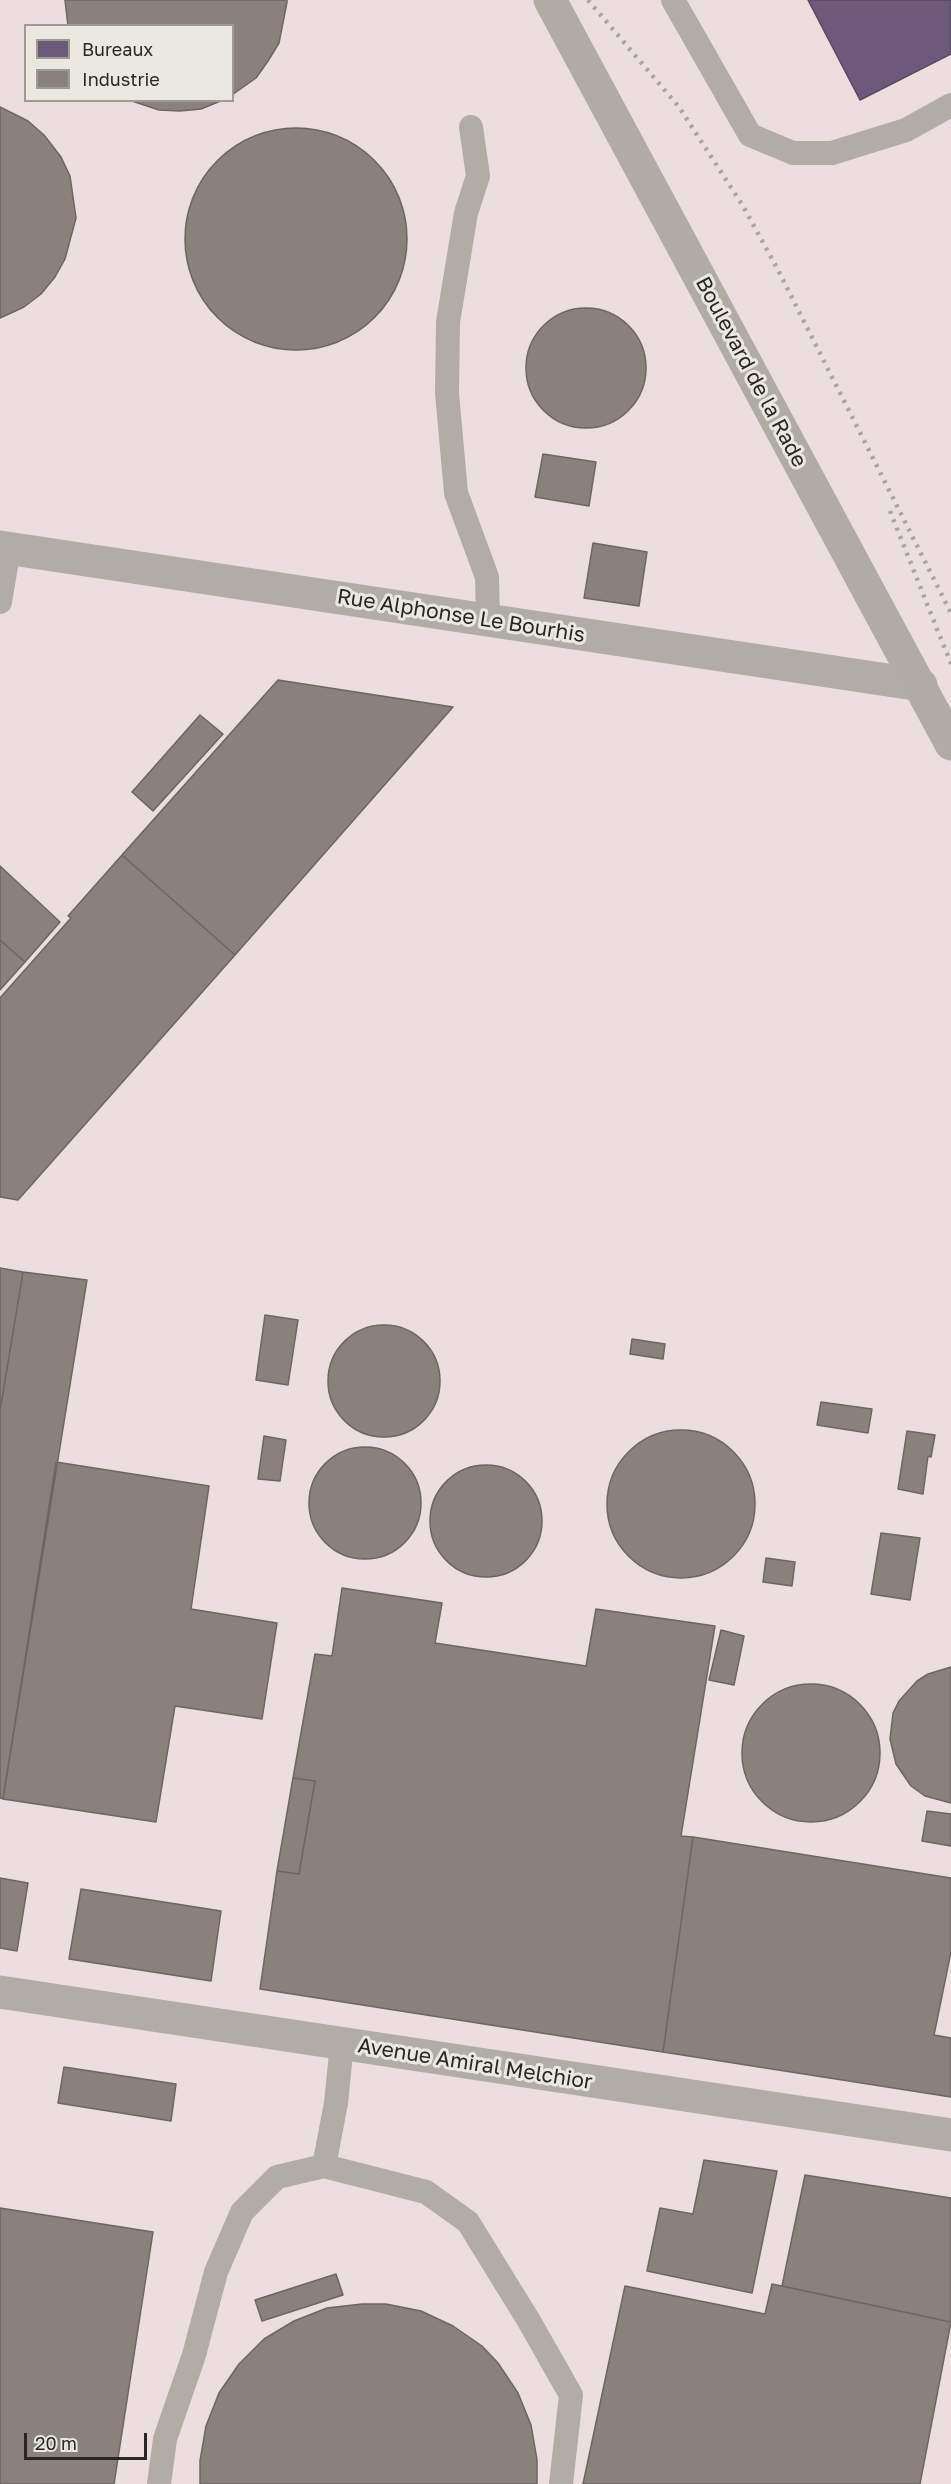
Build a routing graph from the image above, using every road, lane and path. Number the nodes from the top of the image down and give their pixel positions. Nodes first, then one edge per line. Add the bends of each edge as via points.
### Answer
1 (550, 0) edge
2 (673, 0) edge
3 (951, 105) edge
4 (471, 127) dead end
5 (4, 548) edge
6 (0, 602) edge
7 (488, 620) junction
8 (921, 685) junction
9 (950, 738) edge
10 (0, 1992) edge
11 (342, 2044) junction
12 (951, 2135) edge
13 (324, 2166) junction
14 (159, 2484) edge
15 (561, 2484) edge

1 - 8 street, Boulevard de la Rade
2 - 3 lane via 750,135 794,153 832,153 906,130
4 - 7 lane via 478,177 466,213 448,322 447,393 456,493 487,577
5 - 6 lane
5 - 7 street, Rue Alphonse Le Bourhis
7 - 8 street, Rue Alphonse Le Bourhis
8 - 9 street, Boulevard de la Rade
10 - 11 street, Avenue Amiral Melchior
11 - 12 street, Avenue Amiral Melchior
11 - 13 lane
13 - 14 lane via 277,2177 242,2212 216,2272 194,2355 165,2439
13 - 15 lane via 426,2192 468,2222 571,2396

